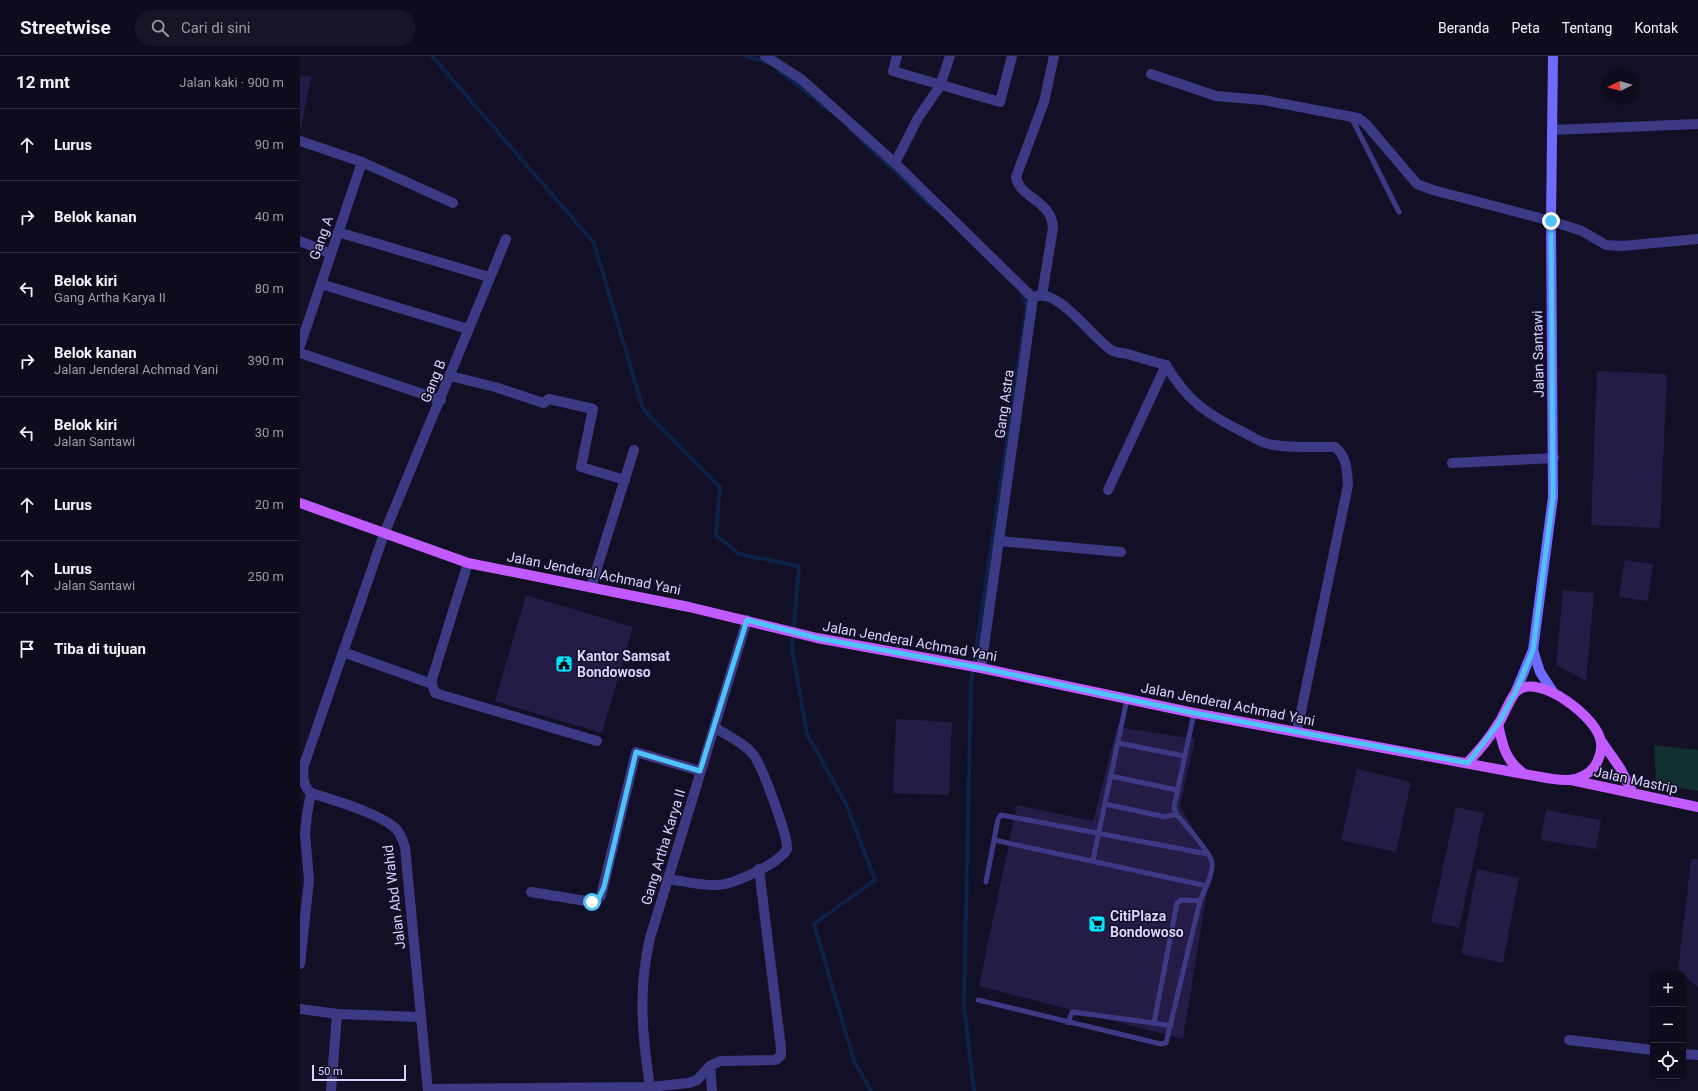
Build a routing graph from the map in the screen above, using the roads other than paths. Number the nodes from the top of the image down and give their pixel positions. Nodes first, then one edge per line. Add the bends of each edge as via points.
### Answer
1 (765, 56) edge
2 (897, 56) edge
3 (950, 56) edge
4 (1012, 56) edge
5 (1054, 56) edge
6 (1553, 56) edge
7 (1151, 74) dead end
8 (940, 86) junction
9 (1350, 117) junction
10 (1698, 124) edge
11 (1552, 130) junction
12 (300, 141) edge
13 (362, 162) junction
14 (896, 163) junction
15 (453, 203) dead end
16 (1400, 212) dead end
17 (1551, 221) junction
18 (338, 232) junction
19 (506, 239) dead end
20 (1698, 239) edge
21 (300, 241) edge
22 (331, 254) junction
23 (489, 277) junction
24 (321, 284) junction
25 (1038, 296) junction
26 (468, 329) junction
27 (300, 346) edge
28 (300, 353) edge
29 (1166, 365) junction
30 (450, 376) junction
31 (441, 400) junction
32 (634, 450) dead end
33 (1554, 458) junction
34 (1452, 464) dead end
35 (625, 480) junction
36 (1108, 490) dead end
37 (300, 503) edge
38 (384, 534) junction
39 (999, 541) junction
40 (1122, 552) dead end
41 (468, 563) junction
42 (591, 587) junction
43 (747, 620) junction
44 (1533, 650) junction
45 (343, 652) junction
46 (981, 668) junction
47 (432, 684) junction
48 (1516, 691) junction
49 (1553, 692) junction
50 (1127, 698) junction
51 (1194, 713) junction
52 (1498, 724) junction
53 (714, 727) junction
54 (1297, 731) junction
55 (597, 741) dead end
56 (1602, 742) junction
57 (1118, 743) junction
58 (1184, 756) junction
59 (1468, 763) junction
60 (700, 771) junction
61 (1524, 774) junction
62 (1111, 776) junction
63 (1569, 780) junction
64 (1177, 790) junction
65 (311, 793) junction
66 (1633, 794) junction
67 (1105, 804) junction
68 (1698, 807) edge
69 (1176, 814) junction
70 (1098, 834) junction
71 (994, 840) junction
72 (1208, 854) junction
73 (1093, 860) junction
74 (759, 869) junction
75 (668, 879) junction
76 (986, 882) dead end
77 (1207, 886) junction
78 (531, 892) dead end
79 (1200, 901) junction
80 (300, 964) edge
81 (978, 1000) dead end
82 (300, 1009) edge
83 (337, 1014) junction
84 (420, 1017) junction
85 (1068, 1023) junction
86 (1154, 1023) junction
87 (1171, 1026) junction
88 (1568, 1040) dead end
89 (1650, 1050) edge
90 (1686, 1054) edge
91 (1698, 1056) edge
92 (710, 1066) junction
93 (650, 1087) junction
94 (525, 1089) edge
95 (590, 1089) edge
96 (428, 1090) edge
97 (331, 1091) edge
98 (712, 1091) edge

1 - 14 street via 801,79
2 - 8 street via 893,71
3 - 8 street
4 - 8 street via 1000,102
5 - 25 street, Gang Astra via 1044,102 1016,177 1020,186 1049,211 1052,218 1053,228
6 - 11 main road, Jalan Santawi
7 - 9 street via 1216,96 1263,100
8 - 14 street via 918,118
9 - 16 lane
9 - 17 street via 1358,118 1366,124 1417,184
10 - 11 street
11 - 17 main road, Jalan Santawi
12 - 13 street
13 - 15 street
13 - 18 street, Gang A
14 - 25 street
17 - 20 street via 1582,231 1606,245 1622,246
17 - 33 main road, Jalan Santawi
18 - 22 street, Gang A
18 - 23 street
19 - 23 street, Gang B
21 - 22 street
22 - 24 street, Gang A
23 - 26 street, Gang B
24 - 26 street
24 - 27 street, Gang A
25 - 29 street via 1047,296 1067,308 1114,352
25 - 39 street, Gang Astra
26 - 30 street, Gang B
28 - 31 street
29 - 36 street
29 - 54 street via 1190,398 1219,420 1274,446 1335,447 1342,453 1346,464 1348,485
30 - 31 street, Gang B
30 - 35 street via 543,403 549,399 593,409 581,467
31 - 38 street, Gang B
32 - 35 street
33 - 34 street
33 - 44 main road, Jalan Santawi via 1553,497
35 - 42 street
37 - 38 main road, Jalan Jenderal Achmad Yani
38 - 41 main road, Jalan Jenderal Achmad Yani
38 - 45 street
39 - 40 street
39 - 46 street, Gang Astra
41 - 42 main road, Jalan Jenderal Achmad Yani
41 - 47 street
42 - 43 main road, Jalan Jenderal Achmad Yani
43 - 46 main road, Jalan Jenderal Achmad Yani via 817,638
43 - 53 street, Gang Artha Karya II
44 - 48 main road, Jalan Santawi
44 - 49 main road, Jalan Santawi via 1540,672
45 - 47 street
45 - 65 street via 304,765 306,789
46 - 50 main road, Jalan Jenderal Achmad Yani
47 - 55 street via 435,693
48 - 49 main road via 1534,688
48 - 52 main road
49 - 56 main road via 1580,711 1595,726
50 - 51 main road, Jalan Jenderal Achmad Yani
50 - 57 lane
51 - 54 main road, Jalan Jenderal Achmad Yani
51 - 58 lane
52 - 59 main road
52 - 61 main road via 1507,756 1513,766
53 - 60 street, Gang Artha Karya II
53 - 74 street via 752,753 757,760 786,833 785,854
54 - 59 main road, Jalan Jenderal Achmad Yani
56 - 63 main road via 1600,754 1588,774
56 - 66 main road via 1620,768
57 - 58 lane
57 - 62 lane
58 - 64 lane
59 - 61 main road, Jalan Jenderal Achmad Yani
60 - 75 street, Gang Artha Karya II
60 - 78 street via 636,752 604,887 598,900 583,901
61 - 63 main road
62 - 64 lane
62 - 67 lane
63 - 66 main road, Jalan Mastrip
64 - 69 lane via 1174,807
65 - 80 street via 306,828 308,880
65 - 84 street, Jalan Abd Wahid via 382,819 402,837
66 - 68 main road, Jalan Mastrip
67 - 69 lane via 1165,817
67 - 70 lane
69 - 72 lane
70 - 71 lane via 1001,815
70 - 72 lane
70 - 73 lane
71 - 73 lane
71 - 76 lane
72 - 77 lane via 1212,864
73 - 77 lane
74 - 75 street via 727,884 718,885
74 - 92 street via 781,1055 774,1061 730,1060
75 - 93 street, Gang Artha Karya II via 644,965 642,1018
77 - 79 lane
79 - 86 lane via 1181,900 1176,903
79 - 87 lane
81 - 85 lane
82 - 83 street
83 - 84 street
83 - 97 street
84 - 96 street, Jalan Abd Wahid
85 - 86 lane via 1072,1012
85 - 87 lane via 1161,1044 1166,1043
86 - 87 lane
88 - 89 street
90 - 91 street
92 - 93 street via 697,1080 689,1083
92 - 98 street
93 - 95 street
94 - 95 street
94 - 96 street

